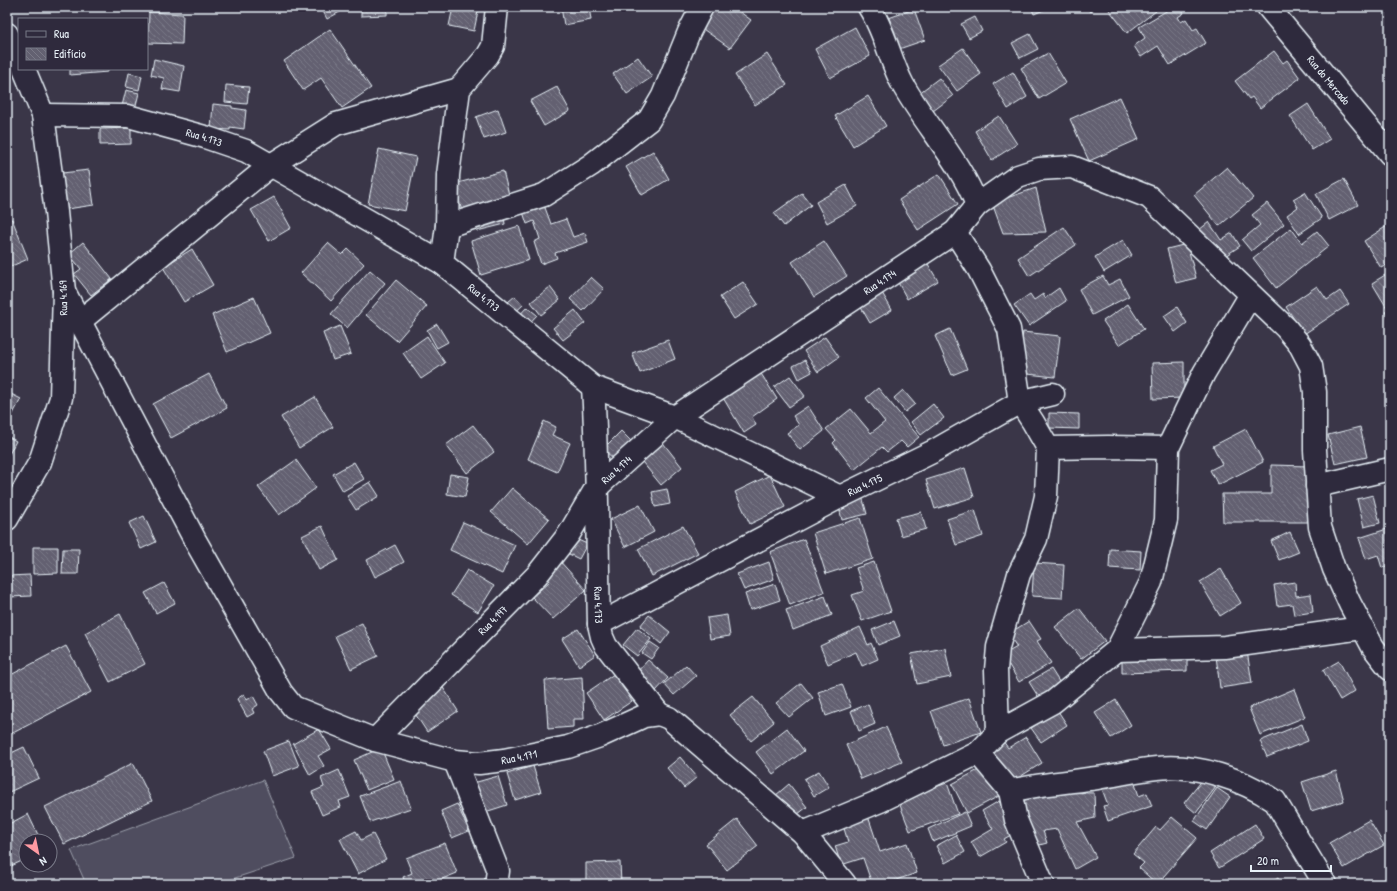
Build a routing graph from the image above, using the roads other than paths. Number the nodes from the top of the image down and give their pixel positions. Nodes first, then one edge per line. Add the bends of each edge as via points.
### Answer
1 (497, 7) edge
2 (702, 7) edge
3 (1268, 7) edge
4 (873, 8) edge
5 (7, 34) edge
6 (18, 57) edge
7 (24, 70) edge
8 (458, 89) junction
9 (43, 114) junction
10 (1390, 154) edge
11 (271, 165) junction
12 (977, 205) junction
13 (448, 226) junction
14 (955, 232) junction
15 (442, 262) junction
16 (64, 291) junction
17 (1250, 296) junction
18 (80, 321) junction
19 (593, 387) junction
20 (1053, 394) dead end
21 (1020, 402) junction
22 (676, 417) junction
23 (1048, 448) junction
24 (1168, 448) junction
25 (1390, 469) edge
26 (1318, 486) junction
27 (596, 488) junction
28 (840, 497) junction
29 (7, 519) edge
30 (599, 624) junction
31 (1362, 628) junction
32 (1117, 650) junction
33 (1390, 669) edge
34 (659, 714) junction
35 (998, 732) junction
36 (375, 740) junction
37 (978, 752) junction
38 (455, 762) junction
39 (1010, 791) junction
40 (803, 833) junction
41 (842, 882) edge
42 (496, 884) edge
43 (1043, 884) edge
44 (1325, 884) edge

1 - 8 street via 493,46
2 - 13 street via 663,96 649,120 591,165 544,195
3 - 10 street, Rua do Mercado
4 - 12 street via 903,85 952,158
5 - 6 street
7 - 9 street, Rua 4.169
8 - 11 street via 336,124
8 - 13 street via 448,175
9 - 11 street, Rua 4.173 via 128,116 246,151
9 - 16 street, Rua 4.169
11 - 15 street, Rua 4.173
11 - 18 street
12 - 14 street, Rua 4.174
12 - 17 street, Rua 4.174 via 1018,176 1039,169 1072,167 1149,197
13 - 15 street
14 - 21 street via 979,270 1009,329
14 - 22 street, Rua 4.174
15 - 19 street, Rua 4.173
16 - 18 street, Rua 4.171
16 - 29 street, Rua 4.169 via 61,398 40,462
17 - 24 street via 1204,374
17 - 26 street, Rua 4.174 via 1286,328 1300,345 1311,366 1315,392
18 - 36 street, Rua 4.171 via 196,542 281,692 293,707
19 - 22 street, Rua 4.175
19 - 27 street, Rua 4.173 via 597,452
20 - 21 street, Rua 4.175
21 - 23 street
21 - 28 street, Rua 4.175 via 932,452
22 - 27 street, Rua 4.174
22 - 28 street, Rua 4.175
23 - 24 street
23 - 35 street via 1046,496 1036,539 1019,574 998,647
24 - 32 street via 1166,520 1151,582
25 - 26 street
26 - 31 street, Rua 4.174 via 1320,527 1334,569
27 - 30 street, Rua 4.173
27 - 36 street, Rua 4.197 via 569,534 537,575
28 - 30 street
30 - 34 street, Rua 4.173 via 606,646
31 - 32 street via 1225,647
31 - 33 street, Rua 4.174
32 - 35 street via 1053,702
34 - 38 street, Rua 4.171 via 644,716 568,747 504,760
34 - 40 street via 669,718
35 - 37 street
36 - 38 street, Rua 4.171
37 - 39 street
37 - 40 street via 880,801
38 - 42 street via 498,871
39 - 43 street via 1016,820
39 - 44 street via 1034,785 1158,768 1209,771 1263,793 1275,801
40 - 41 street

